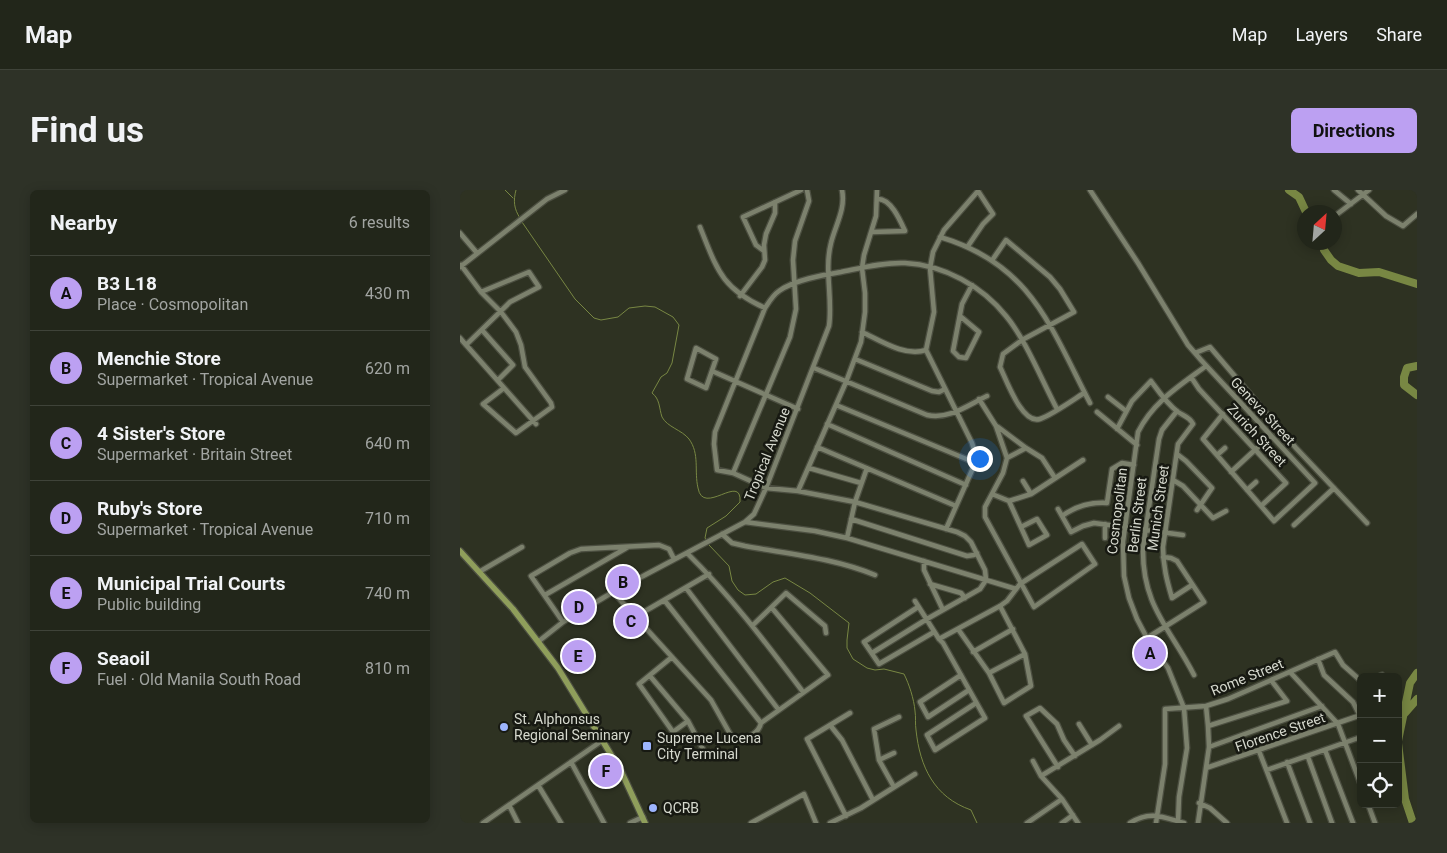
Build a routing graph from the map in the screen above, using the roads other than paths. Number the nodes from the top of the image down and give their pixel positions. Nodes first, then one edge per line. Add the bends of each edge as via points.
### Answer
1 (565, 190) edge
2 (801, 190) edge
3 (807, 190) edge
4 (842, 190) edge
5 (877, 190) edge
6 (1090, 190) edge
7 (1334, 190) edge
8 (1358, 190) edge
9 (1369, 190) edge
10 (1363, 194) junction
11 (878, 199) junction
12 (775, 202) junction
13 (1351, 204) junction
14 (1342, 211) edge
15 (1417, 214) edge
16 (700, 226) dead end
17 (872, 232) junction
18 (460, 233) edge
19 (940, 237) junction
20 (968, 246) junction
21 (764, 251) junction
22 (477, 253) junction
23 (993, 259) junction
24 (461, 266) edge
25 (862, 268) junction
26 (930, 268) junction
27 (829, 274) junction
28 (794, 284) junction
29 (972, 285) junction
30 (481, 292) junction
31 (740, 296) junction
32 (765, 308) junction
33 (501, 312) junction
34 (960, 316) junction
35 (1049, 325) junction
36 (482, 330) junction
37 (862, 332) junction
38 (1022, 340) junction
39 (462, 343) edge
40 (926, 350) junction
41 (1195, 353) junction
42 (855, 359) junction
43 (1206, 366) junction
44 (814, 368) junction
45 (712, 371) junction
46 (1191, 377) junction
47 (498, 380) junction
48 (735, 382) junction
49 (846, 382) junction
50 (504, 388) junction
51 (945, 389) junction
52 (1084, 393) junction
53 (765, 394) junction
54 (987, 396) dead end
55 (1108, 397) dead end
56 (1164, 398) junction
57 (980, 400) junction
58 (1090, 403) dead end
59 (836, 405) junction
60 (798, 409) junction
61 (1057, 409) junction
62 (956, 411) junction
63 (1177, 411) junction
64 (1097, 412) dead end
65 (1126, 412) junction
66 (1223, 414) junction
67 (535, 422) junction
68 (827, 424) junction
69 (996, 426) junction
70 (1117, 429) junction
71 (1270, 436) junction
72 (1137, 445) junction
73 (817, 448) junction
74 (1026, 448) junction
75 (1226, 448) dead end
76 (1255, 450) junction
77 (1177, 454) junction
78 (1217, 455) junction
79 (1007, 458) junction
80 (1083, 460) dead end
81 (976, 463) junction
82 (1134, 465) junction
83 (809, 468) junction
84 (867, 468) junction
85 (1232, 472) junction
86 (733, 474) junction
87 (1055, 478) junction
88 (1173, 480) junction
89 (1023, 481) dead end
90 (1256, 482) dead end
91 (861, 483) junction
92 (966, 485) junction
93 (766, 488) junction
94 (1334, 488) junction
95 (1247, 490) junction
96 (798, 491) junction
97 (992, 494) junction
98 (1031, 494) junction
99 (855, 502) junction
100 (1010, 502) junction
101 (1200, 504) junction
102 (956, 506) junction
103 (1261, 506) junction
104 (1058, 509) dead end
105 (1197, 510) dead end
106 (1226, 511) dead end
107 (1062, 516) junction
108 (1213, 518) junction
109 (851, 519) junction
110 (745, 522) junction
111 (1367, 523) dead end
112 (1105, 524) junction
113 (1211, 524) dead end
114 (1294, 525) dead end
115 (1125, 526) junction
116 (1021, 527) junction
117 (946, 529) junction
118 (1146, 529) junction
119 (1165, 532) junction
120 (722, 534) junction
121 (1183, 534) dead end
122 (847, 538) junction
123 (1104, 538) dead end
124 (629, 546) junction
125 (522, 547) dead end
126 (460, 552) edge
127 (687, 553) junction
128 (977, 553) junction
129 (1163, 558) junction
130 (674, 559) junction
131 (924, 561) junction
132 (479, 572) junction
133 (709, 574) junction
134 (875, 575) dead end
135 (986, 580) junction
136 (930, 584) junction
137 (1020, 584) junction
138 (1192, 585) junction
139 (686, 588) junction
140 (1016, 589) junction
141 (613, 592) junction
142 (545, 595) junction
143 (965, 598) junction
144 (665, 600) junction
145 (915, 601) dead end
146 (1000, 606) junction
147 (918, 607) junction
148 (772, 608) junction
149 (943, 610) junction
150 (635, 618) junction
151 (926, 619) junction
152 (563, 622) junction
153 (752, 625) junction
154 (1164, 627) junction
155 (1012, 629) junction
156 (958, 630) junction
157 (934, 632) junction
158 (826, 633) dead end
159 (1147, 638) junction
160 (939, 639) junction
161 (539, 641) junction
162 (973, 652) junction
163 (872, 653) junction
164 (1025, 654) junction
165 (672, 657) junction
166 (1318, 660) junction
167 (1290, 672) junction
168 (989, 673) junction
169 (961, 675) junction
170 (1194, 675) dead end
171 (650, 676) junction
172 (1357, 677) edge
173 (1271, 680) junction
174 (969, 690) junction
175 (803, 692) junction
176 (976, 703) junction
177 (1206, 706) junction
178 (1322, 706) junction
179 (1184, 708) junction
180 (778, 709) junction
181 (1357, 709) edge
182 (850, 713) dead end
183 (899, 717) dead end
184 (1357, 717) edge
185 (688, 721) junction
186 (760, 723) junction
187 (1079, 724) dead end
188 (1338, 724) junction
189 (830, 725) junction
190 (1119, 726) dead end
191 (1208, 726) junction
192 (1357, 738) edge
193 (603, 740) junction
194 (1345, 742) junction
195 (1092, 745) junction
196 (1209, 747) junction
197 (1326, 750) junction
198 (1260, 751) junction
199 (705, 753) dead end
200 (894, 753) dead end
201 (1075, 756) junction
202 (1308, 757) junction
203 (879, 760) junction
204 (1032, 761) dead end
205 (571, 762) junction
206 (1288, 762) junction
207 (1058, 766) junction
208 (1206, 768) junction
209 (1267, 770) junction
210 (915, 774) dead end
211 (1357, 774) edge
212 (1041, 776) junction
213 (538, 785) junction
214 (894, 787) junction
215 (1062, 799) junction
216 (873, 800) junction
217 (1199, 803) junction
218 (509, 805) junction
219 (1369, 808) edge
220 (1073, 815) junction
221 (846, 816) junction
222 (1158, 816) junction
223 (644, 820) edge
224 (1178, 822) edge
225 (483, 823) edge
226 (518, 823) edge
227 (561, 823) edge
228 (604, 823) edge
229 (630, 823) edge
230 (751, 823) edge
231 (816, 823) edge
232 (830, 823) edge
233 (1027, 823) edge
234 (1062, 823) edge
235 (1078, 823) edge
236 (1130, 823) edge
237 (1156, 823) edge
238 (1184, 823) edge
239 (1198, 823) edge
240 (1227, 823) edge
241 (1287, 823) edge
242 (1310, 823) edge
243 (1332, 823) edge
244 (1353, 823) edge
245 (1375, 823) edge

1 - 22 street via 547,199
2 - 12 street
3 - 28 street via 809,201 795,241
4 - 27 street, Tropical Avenue via 842,208 828,258
5 - 11 street
6 - 41 street, Geneva Street
7 - 13 street
8 - 10 street
9 - 10 street
10 - 13 street
10 - 15 street via 1386,216 1403,226
11 - 17 street
11 - 17 street via 888,204 905,231
12 - 21 street
12 - 21 street via 743,216 756,246
13 - 14 street
16 - 31 street via 723,278
17 - 25 street
18 - 22 street
19 - 20 street
19 - 20 street via 978,191 993,214
19 - 26 street
20 - 23 street
21 - 31 street via 762,267
22 - 24 street
23 - 35 street via 1028,291
23 - 35 street via 1006,240 1060,288 1074,312
24 - 30 street
25 - 26 street via 902,263
25 - 27 street
25 - 37 street via 865,293
26 - 29 street via 952,274
26 - 40 street via 934,312
27 - 28 street
27 - 44 street, Tropical Avenue via 829,326
28 - 32 street via 778,291
28 - 53 street via 794,324
29 - 34 street
29 - 38 street via 1007,316
30 - 33 street
30 - 33 street via 529,272 539,287 510,302
31 - 32 street
32 - 48 street
33 - 36 street
33 - 67 street via 516,332 525,367 552,405
34 - 34 street via 953,351 966,358 980,332
35 - 38 street
35 - 52 street
36 - 39 street
36 - 47 street via 513,365
37 - 40 street via 909,352
37 - 42 street
38 - 61 street
38 - 61 street via 1003,354 1000,367 1021,409 1035,420
39 - 47 street
40 - 51 street
41 - 43 street, Geneva Street
41 - 94 street via 1210,347
42 - 49 street
42 - 51 street via 932,391
43 - 46 street, Cosmopolitan
43 - 71 street, Geneva Street
44 - 49 street
44 - 60 street, Tropical Avenue
45 - 45 street via 706,388 686,379 696,348 716,359
45 - 48 street
46 - 56 street, Cosmopolitan
46 - 66 street, Zurich Street
47 - 50 street
48 - 53 street
48 - 86 street via 720,416 714,444 715,467
49 - 59 street
49 - 62 street via 927,415 942,416
50 - 67 street
50 - 67 street via 483,404 516,433
51 - 62 street
52 - 58 street
52 - 61 street
53 - 60 street
53 - 86 street
54 - 57 street
55 - 65 street
56 - 63 street
56 - 65 street via 1151,381
56 - 72 street, Cosmopolitan via 1144,420 1138,432
57 - 62 street
57 - 69 street
59 - 68 street
59 - 81 street
60 - 93 street, Tropical Avenue
62 - 81 street via 977,454
63 - 77 street, Munich Street via 1194,424 1178,444
63 - 118 street, Berlin Street via 1158,439
64 - 70 street
65 - 70 street
66 - 76 street, Zurich Street
66 - 78 street via 1203,439
68 - 73 street
68 - 92 street
69 - 74 street
69 - 79 street
70 - 72 street
71 - 76 street
71 - 103 street, Geneva Street via 1315,483 1274,520
72 - 82 street, Cosmopolitan
73 - 83 street
73 - 84 street
74 - 79 street
74 - 87 street via 1042,458
75 - 78 street
76 - 85 street
76 - 103 street, Zurich Street via 1286,483
77 - 88 street, Munich Street
77 - 101 street via 1212,488
78 - 85 street
79 - 97 street via 1004,473
80 - 87 street
81 - 92 street
82 - 107 street via 1122,463 1112,470 1107,503 1082,505
82 - 115 street, Cosmopolitan
83 - 91 street
83 - 96 street
84 - 91 street
84 - 102 street
85 - 95 street
86 - 93 street
87 - 98 street
88 - 101 street
88 - 119 street, Munich Street
89 - 98 street
90 - 95 street
91 - 99 street
92 - 102 street
93 - 96 street
93 - 110 street, Tropical Avenue via 754,514
94 - 111 street
94 - 114 street
95 - 103 street
96 - 99 street
97 - 100 street
97 - 137 street via 985,508 985,517
98 - 100 street
99 - 109 street
99 - 117 street
100 - 116 street
101 - 105 street
101 - 108 street
102 - 117 street
104 - 107 street
106 - 108 street
107 - 112 street via 1072,532 1094,523
108 - 113 street
109 - 122 street
109 - 128 street via 967,556
110 - 120 street, Tropical Avenue
110 - 122 street
112 - 115 street
112 - 123 street
115 - 118 street
115 - 159 street, Cosmopolitan via 1124,576 1129,598
116 - 116 street via 1029,545 1047,535 1037,519
117 - 128 street via 968,538
118 - 119 street
118 - 154 street, Berlin Street via 1143,565 1146,585
119 - 121 street
119 - 129 street, Munich Street
120 - 127 street, Tropical Avenue
120 - 134 street via 732,543 830,561
122 - 131 street
124 - 130 street via 663,546 669,549
124 - 142 street
124 - 142 street via 575,551 530,576
125 - 132 street
126 - 132 main road
127 - 130 street, Tropical Avenue
127 - 133 street
128 - 135 street via 987,574
129 - 138 street via 1177,561
129 - 138 street, Munich Street via 1172,598
130 - 141 street, Tropical Avenue
131 - 135 street
131 - 136 street
132 - 161 main road
133 - 139 street
133 - 153 street
135 - 140 street
135 - 143 street via 980,589
136 - 143 street via 961,593
136 - 149 street
137 - 137 street via 1082,544 1095,564 1034,607
137 - 140 street
138 - 154 street via 1204,602
139 - 144 street
139 - 180 street
140 - 146 street
141 - 150 street
141 - 152 street, Tropical Avenue
142 - 152 street
143 - 149 street
144 - 150 street
144 - 186 street
145 - 147 street
146 - 155 street
146 - 156 street
147 - 151 street
147 - 163 street via 864,642
148 - 153 street
148 - 158 street via 786,594 825,626
148 - 175 street via 828,675
149 - 151 street
150 - 165 street
151 - 157 street
151 - 163 street
152 - 161 street, Tropical Avenue
153 - 175 street
154 - 159 street
154 - 170 street, Berlin Street
155 - 162 street
155 - 164 street
156 - 160 street
156 - 162 street
157 - 160 street
157 - 163 street via 879,664
159 - 179 street, Cosmopolitan via 1168,668
160 - 169 street
161 - 193 main road
162 - 168 street
164 - 168 street
164 - 168 street via 1031,686 1004,703
165 - 171 street
165 - 186 street via 711,700 734,741 755,734
166 - 167 street, Rome Street
166 - 172 street, Rome Street via 1335,652 1342,666
166 - 181 street via 1324,675
167 - 173 street, Rome Street
167 - 178 street
169 - 174 street
169 - 174 street via 920,702 928,717
171 - 185 street
171 - 185 street via 639,684 672,732
173 - 177 street, Rome Street
173 - 191 street via 1287,700
174 - 176 street
175 - 180 street
176 - 176 street via 985,718 935,750 927,735
177 - 179 street, Rome Street
177 - 191 street
178 - 188 street
178 - 196 street
179 - 222 street, Rome Street via 1165,709 1165,764
179 - 224 street, Cosmopolitan via 1187,748
180 - 186 street
182 - 189 street
183 - 203 street via 874,730
184 - 188 street, Florence Street
185 - 199 street
187 - 195 street
188 - 194 street
188 - 198 street, Florence Street
189 - 216 street via 842,740
189 - 221 street via 806,739
190 - 195 street
191 - 196 street
192 - 194 street
193 - 205 street
193 - 223 main road via 630,787
194 - 197 street
194 - 211 street
195 - 201 street
196 - 208 street
197 - 202 street
197 - 244 street
198 - 208 street, Florence Street
198 - 209 street
200 - 203 street
201 - 207 street
201 - 207 street via 1057,724 1040,708 1026,716
202 - 206 street
202 - 243 street
203 - 214 street
204 - 212 street
205 - 213 street
205 - 228 street
206 - 209 street
206 - 242 street
207 - 212 street
208 - 217 street
209 - 241 street
210 - 214 street
212 - 215 street
213 - 218 street
213 - 227 street
214 - 216 street
215 - 220 street
215 - 233 street
216 - 221 street
217 - 239 street
217 - 240 street
218 - 225 street
218 - 226 street
219 - 245 street
220 - 234 street
220 - 235 street
221 - 232 street
222 - 224 street
222 - 236 street via 1144,816
222 - 237 street
223 - 229 street
224 - 238 street
230 - 231 street via 804,794

